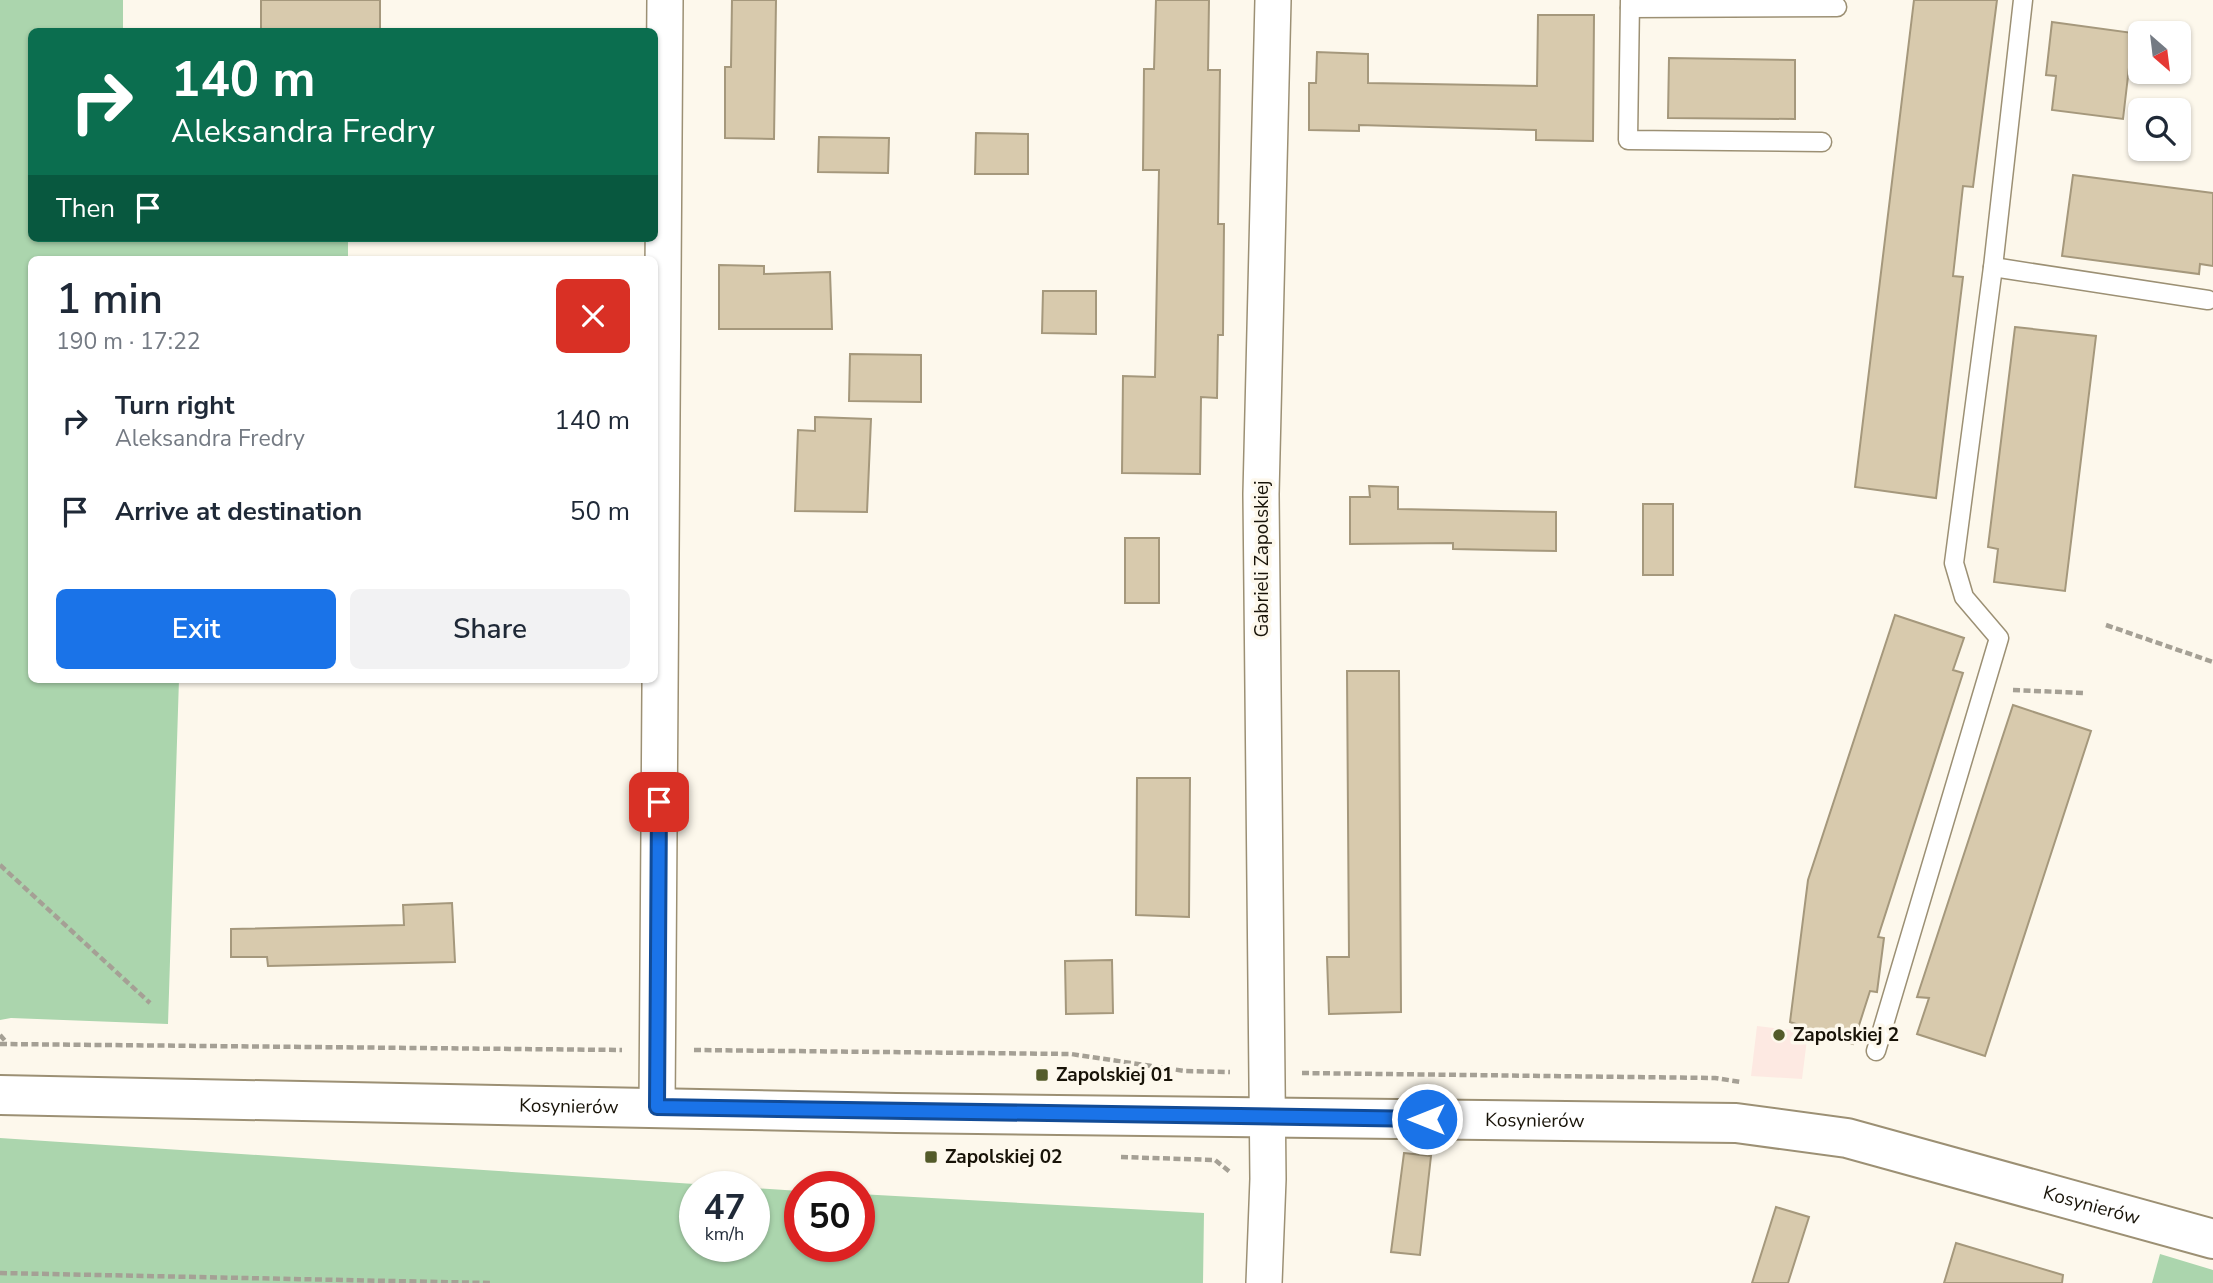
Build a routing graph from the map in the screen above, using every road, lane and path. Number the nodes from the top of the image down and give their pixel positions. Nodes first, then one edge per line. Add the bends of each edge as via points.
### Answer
1 (665, 0) edge
2 (1273, 0) edge
3 (2023, 0) edge
4 (1630, 4) edge
5 (1837, 7) dead end
6 (1822, 142) dead end
7 (1993, 267) junction
8 (2208, 300) dead end
9 (2106, 625) dead end
10 (2213, 662) edge
11 (1984, 688) junction
12 (2084, 693) dead end
13 (0, 865) edge
14 (150, 1003) dead end
15 (0, 1035) edge
16 (0, 1044) edge
17 (8, 1044) junction
18 (19, 1044) dead end
19 (1875, 1051) dead end
20 (0, 1095) edge
21 (657, 1107) junction
22 (1265, 1118) junction
23 (2213, 1239) edge
24 (0, 1273) edge
25 (490, 1283) edge
26 (1264, 1283) edge

1 - 21 street
2 - 22 street, Gabrieli Zapolskiej via 1261,494
3 - 7 lane
4 - 5 lane
4 - 6 lane via 1628,140
7 - 8 lane
7 - 11 lane via 1954,564 1964,597 1999,638
9 - 10 path
11 - 12 path
11 - 19 lane
13 - 14 path
15 - 17 path
16 - 17 path
17 - 18 path
20 - 21 main road, Kosynierów
21 - 22 main road, Kosynierów
22 - 23 main road, Kosynierów via 1644,1120 1790,1129 1880,1147
22 - 26 street, Gabrieli Zapolskiej
24 - 25 path

